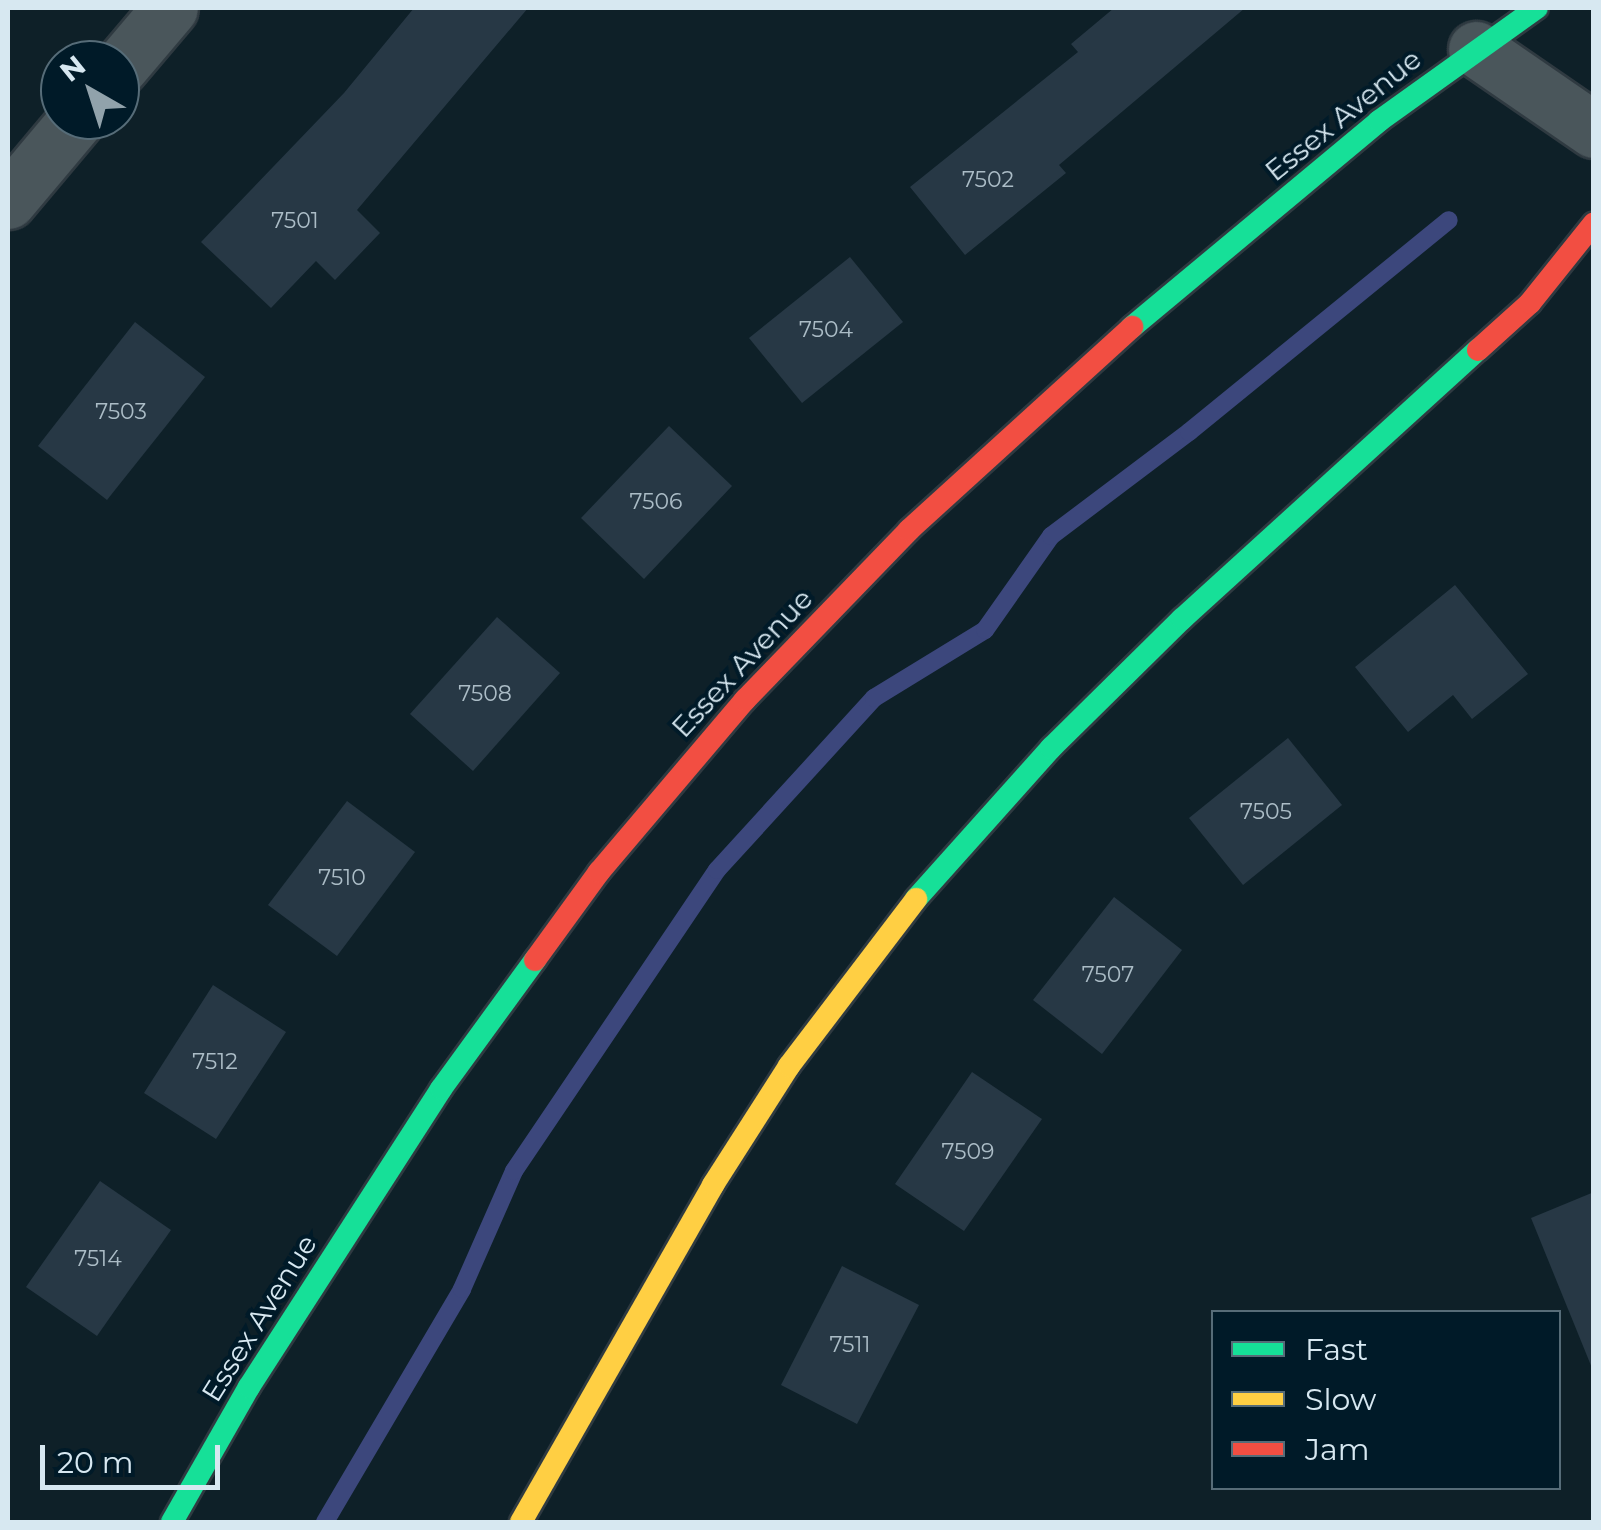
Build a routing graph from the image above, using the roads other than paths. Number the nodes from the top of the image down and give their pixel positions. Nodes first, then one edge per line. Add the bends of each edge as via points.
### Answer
1 (170, 8) edge
2 (1537, 8) edge
3 (140, 43) edge
4 (1476, 49) junction
5 (1594, 130) edge
6 (59, 140) edge
7 (8, 201) edge
8 (1594, 223) edge
9 (172, 1522) edge
10 (521, 1522) edge

1 - 3 street
2 - 4 street, Essex Avenue
4 - 5 street
4 - 9 street, Essex Avenue via 1121,336 908,530 745,700 599,872 440,1089
6 - 7 street
8 - 10 street via 1530,303 1182,619 1051,748 899,918 789,1066 723,1170

